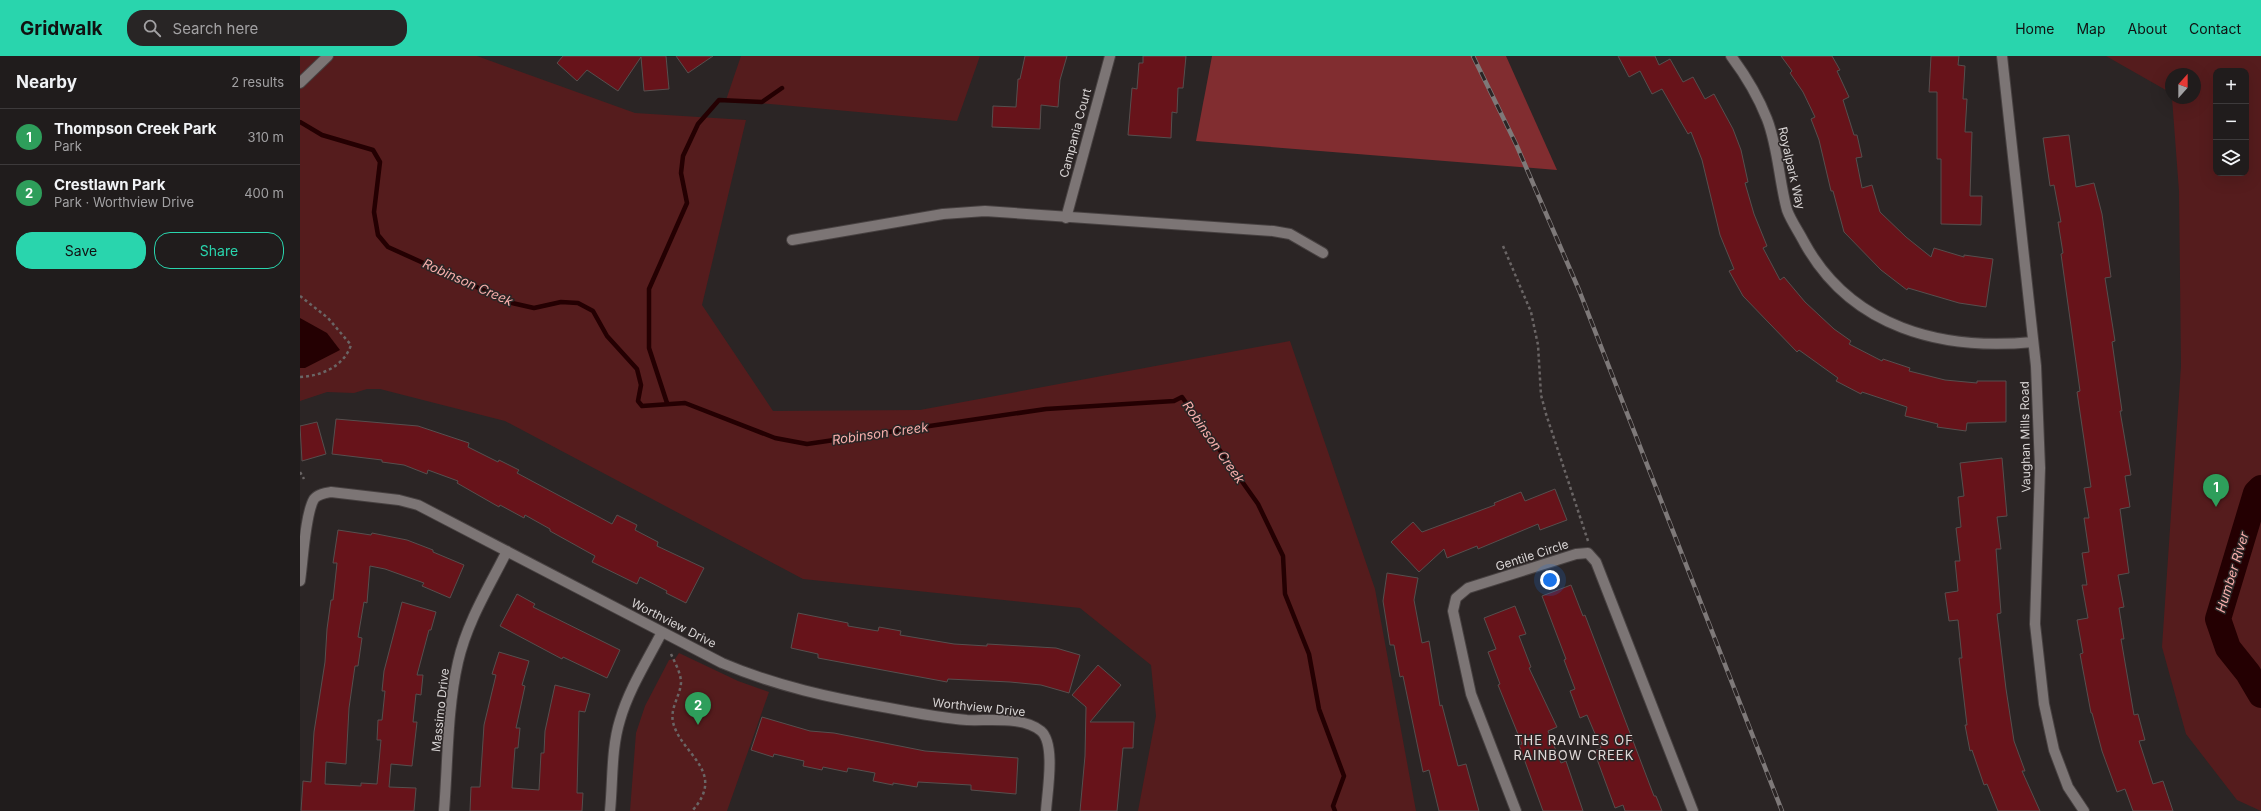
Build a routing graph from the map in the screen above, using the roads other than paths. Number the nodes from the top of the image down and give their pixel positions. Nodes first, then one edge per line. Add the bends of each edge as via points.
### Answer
1 (328, 56) edge
2 (1110, 56) edge
3 (1731, 56) edge
4 (2002, 56) edge
5 (300, 83) edge
6 (1066, 218) junction
7 (792, 240) dead end
8 (1323, 253) dead end
9 (2033, 342) junction
10 (507, 551) junction
11 (300, 581) edge
12 (662, 632) junction
13 (444, 811) edge
14 (610, 811) edge
15 (1046, 811) edge
16 (1516, 811) edge
17 (1693, 811) edge
18 (2084, 811) edge

1 - 5 street
2 - 6 street, Campania Court
3 - 9 street, Royalpark Way via 1748,79 1768,120 1788,212 1812,257 1836,286 1854,302 1886,322 1923,335 2006,345
4 - 9 street, Vaughan Mills Road
6 - 7 street via 986,211 943,214
6 - 8 street via 1273,231 1290,234
9 - 18 street, Vaughan Mills Road via 2040,468 2035,624 2044,704 2054,750 2068,787
10 - 11 street, Worthview Drive via 418,505 399,500 331,492 315,498 310,511
10 - 12 street, Worthview Drive
10 - 13 street, Massimo Drive via 471,622 458,661
12 - 14 street via 634,686 620,721 615,741
12 - 15 street, Worthview Drive via 722,663 754,676 824,696 961,719 1027,724 1042,732 1049,744
16 - 17 street, Gentile Circle via 1471,694 1453,611 1456,598 1468,588 1576,554 1588,553 1596,562

